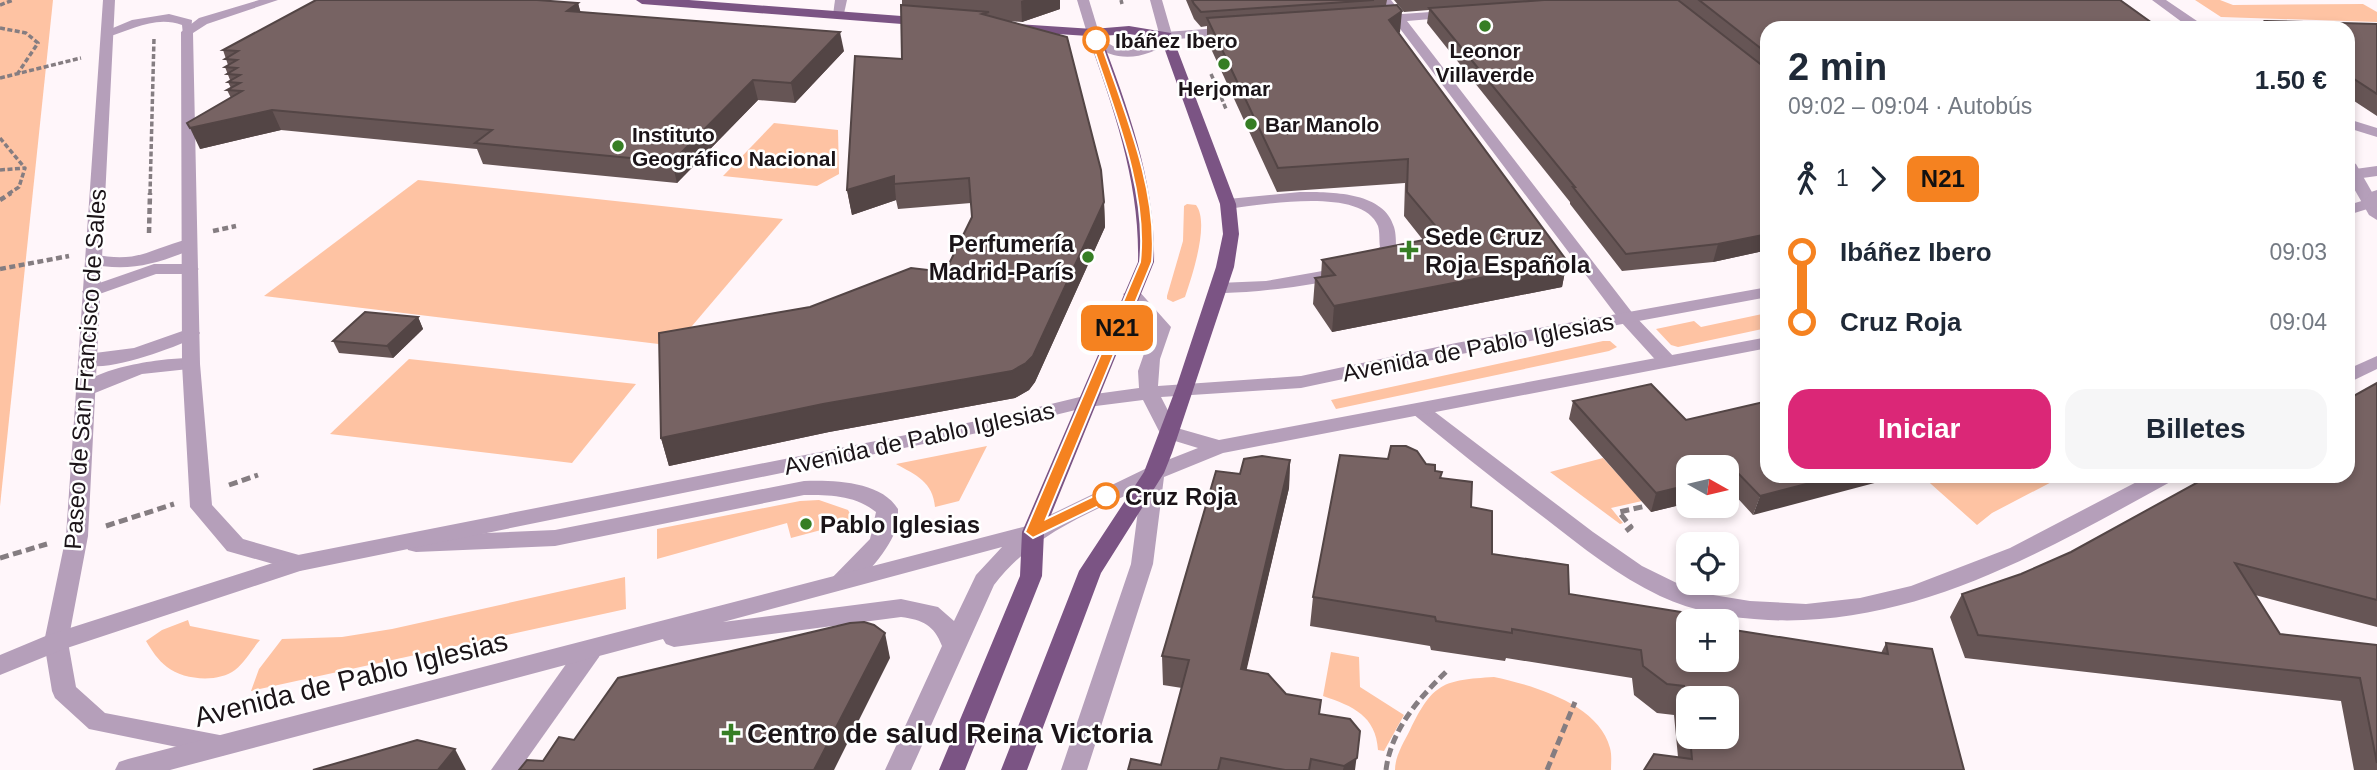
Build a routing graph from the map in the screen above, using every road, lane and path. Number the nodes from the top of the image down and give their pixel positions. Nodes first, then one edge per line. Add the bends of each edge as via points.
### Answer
1 (109, 0) edge
2 (272, 0) edge
3 (642, 0) edge
4 (841, 0) edge
5 (1083, 0) edge
6 (1156, 0) edge
7 (1385, 0) edge
8 (2158, 0) edge
9 (11, 1) edge
10 (0, 3) edge
11 (738, 4) edge
12 (1474, 12) edge
13 (839, 15) junction
14 (1399, 18) junction
15 (1359, 21) edge
16 (2188, 21) edge
17 (945, 23) edge
18 (1008, 28) edge
19 (0, 29) edge
20 (1247, 30) edge
21 (187, 32) junction
22 (107, 33) junction
23 (1094, 37) junction
24 (1167, 37) junction
25 (106, 53) junction
26 (17, 74) junction
27 (1211, 74) dead end
28 (0, 78) edge
29 (1215, 83) dead end
30 (1221, 97) dead end
31 (1226, 108) dead end
32 (2355, 125) edge
33 (2377, 133) edge
34 (0, 138) edge
35 (25, 168) junction
36 (0, 170) edge
37 (2355, 171) edge
38 (2377, 171) edge
39 (2355, 176) edge
40 (0, 200) edge
41 (1228, 204) junction
42 (2375, 204) edge
43 (2355, 208) edge
44 (189, 244) junction
45 (93, 259) junction
46 (20, 264) dead end
47 (0, 269) edge
48 (190, 269) junction
49 (1218, 288) junction
50 (91, 292) junction
51 (1132, 294) junction
52 (1760, 294) edge
53 (1628, 319) junction
54 (191, 333) junction
55 (1760, 344) edge
56 (87, 359) junction
57 (1668, 362) junction
58 (2377, 362) edge
59 (191, 364) junction
60 (2355, 373) edge
61 (1186, 388) junction
62 (85, 391) junction
63 (1148, 393) junction
64 (1088, 401) junction
65 (1420, 410) junction
66 (1169, 432) junction
67 (1219, 447) junction
68 (1154, 473) junction
69 (258, 475) dead end
70 (2152, 483) edge
71 (199, 496) junction
72 (1646, 506) edge
73 (1626, 531) dead end
74 (1033, 532) junction
75 (77, 536) junction
76 (404, 544) junction
77 (0, 558) edge
78 (298, 563) junction
79 (837, 584) junction
80 (56, 642) junction
81 (955, 648) junction
82 (590, 650) junction
83 (0, 665) edge
84 (1448, 670) dead end
85 (1574, 702) dead end
86 (221, 744) junction
87 (128, 770) edge
88 (504, 770) edge
89 (898, 770) edge
90 (952, 770) edge
91 (1014, 770) edge
92 (1074, 770) edge
93 (1386, 770) edge
94 (1547, 770) edge

1 - 22 street, Paseo de San Francisco de Sales
2 - 21 street via 203,21
3 - 11 main road
4 - 13 street
5 - 23 street
6 - 24 street
7 - 14 street
8 - 16 street
9 - 10 path
11 - 13 main road
12 - 14 street
13 - 17 main road
14 - 15 street
14 - 53 street
18 - 23 main road
19 - 26 path via 20,30 33,35 38,43
20 - 24 street
21 - 22 street via 188,23 181,19 161,18
21 - 44 street
22 - 25 street, Paseo de San Francisco de Sales
23 - 24 main road via 1129,30
23 - 24 street via 1110,52 1130,54 1154,48
23 - 51 main road via 1127,135 1146,214 1146,262
24 - 41 main road
25 - 26 path
25 - 45 street, Paseo de San Francisco de Sales
26 - 28 path
27 - 29 path
30 - 31 path
32 - 33 street
34 - 35 path
35 - 36 path
35 - 40 path via 19,187
37 - 38 street
39 - 42 street
41 - 49 main road via 1231,234
41 - 49 street via 1333,197 1357,200 1380,215 1388,249 1365,267 1276,285
42 - 43 street
44 - 45 street via 135,264 113,265
44 - 48 street
45 - 50 street, Paseo de San Francisco de Sales
46 - 47 path
48 - 50 street via 153,269
48 - 54 street
49 - 61 main road
50 - 56 street, Paseo de San Francisco de Sales
51 - 63 street via 1162,327 1146,371
51 - 64 main road
52 - 53 street, Avenida de Pablo Iglesias
53 - 57 street
53 - 61 street, Avenida de Pablo Iglesias via 1301,382
54 - 56 street via 142,354
54 - 59 street
55 - 57 street, Avenida de Pablo Iglesias
56 - 62 street, Paseo de San Francisco de Sales
57 - 65 street, Avenida de Pablo Iglesias
58 - 60 street
59 - 62 street via 158,363 128,370
59 - 71 street
61 - 63 street, Avenida de Pablo Iglesias
61 - 66 main road
62 - 75 street, Paseo de San Francisco de Sales
63 - 64 street, Avenida de Pablo Iglesias
63 - 66 street
64 - 74 main road
64 - 76 street, Avenida de Pablo Iglesias via 997,424
65 - 67 street, Avenida de Pablo Iglesias
65 - 70 street via 1624,566 1689,598 1766,613 1828,612 1961,579 2025,551
66 - 67 street
66 - 68 main road
67 - 68 street, Avenida de Pablo Iglesias
68 - 74 street, Avenida de Pablo Iglesias
68 - 91 main road via 1090,570
68 - 92 street via 1142,564
69 - 71 path
71 - 75 path
71 - 78 street via 201,507 235,545
72 - 73 path via 1619,512 1631,527
74 - 79 street, Avenida de Pablo Iglesias
74 - 81 street via 984,581
74 - 90 main road via 1031,576
75 - 77 path
75 - 80 street, Paseo de San Francisco de Sales
76 - 78 street, Avenida de Pablo Iglesias
76 - 79 street, Avenida de Pablo Iglesias via 555,538 804,488 845,488 887,509 888,524 866,559
78 - 80 street, Avenida de Pablo Iglesias
79 - 82 street, Avenida de Pablo Iglesias
80 - 83 street, Avenida de Pablo Iglesias
80 - 86 street, Paseo de San Francisco de Sales via 64,691 98,722
81 - 82 street, Avenida de Pablo Iglesias via 945,623 934,613 901,608
81 - 89 street
82 - 86 street, Avenida de Pablo Iglesias
82 - 88 street
84 - 93 path via 1415,706 1389,753
85 - 94 path
86 - 87 street, Avenida de Pablo Iglesias

